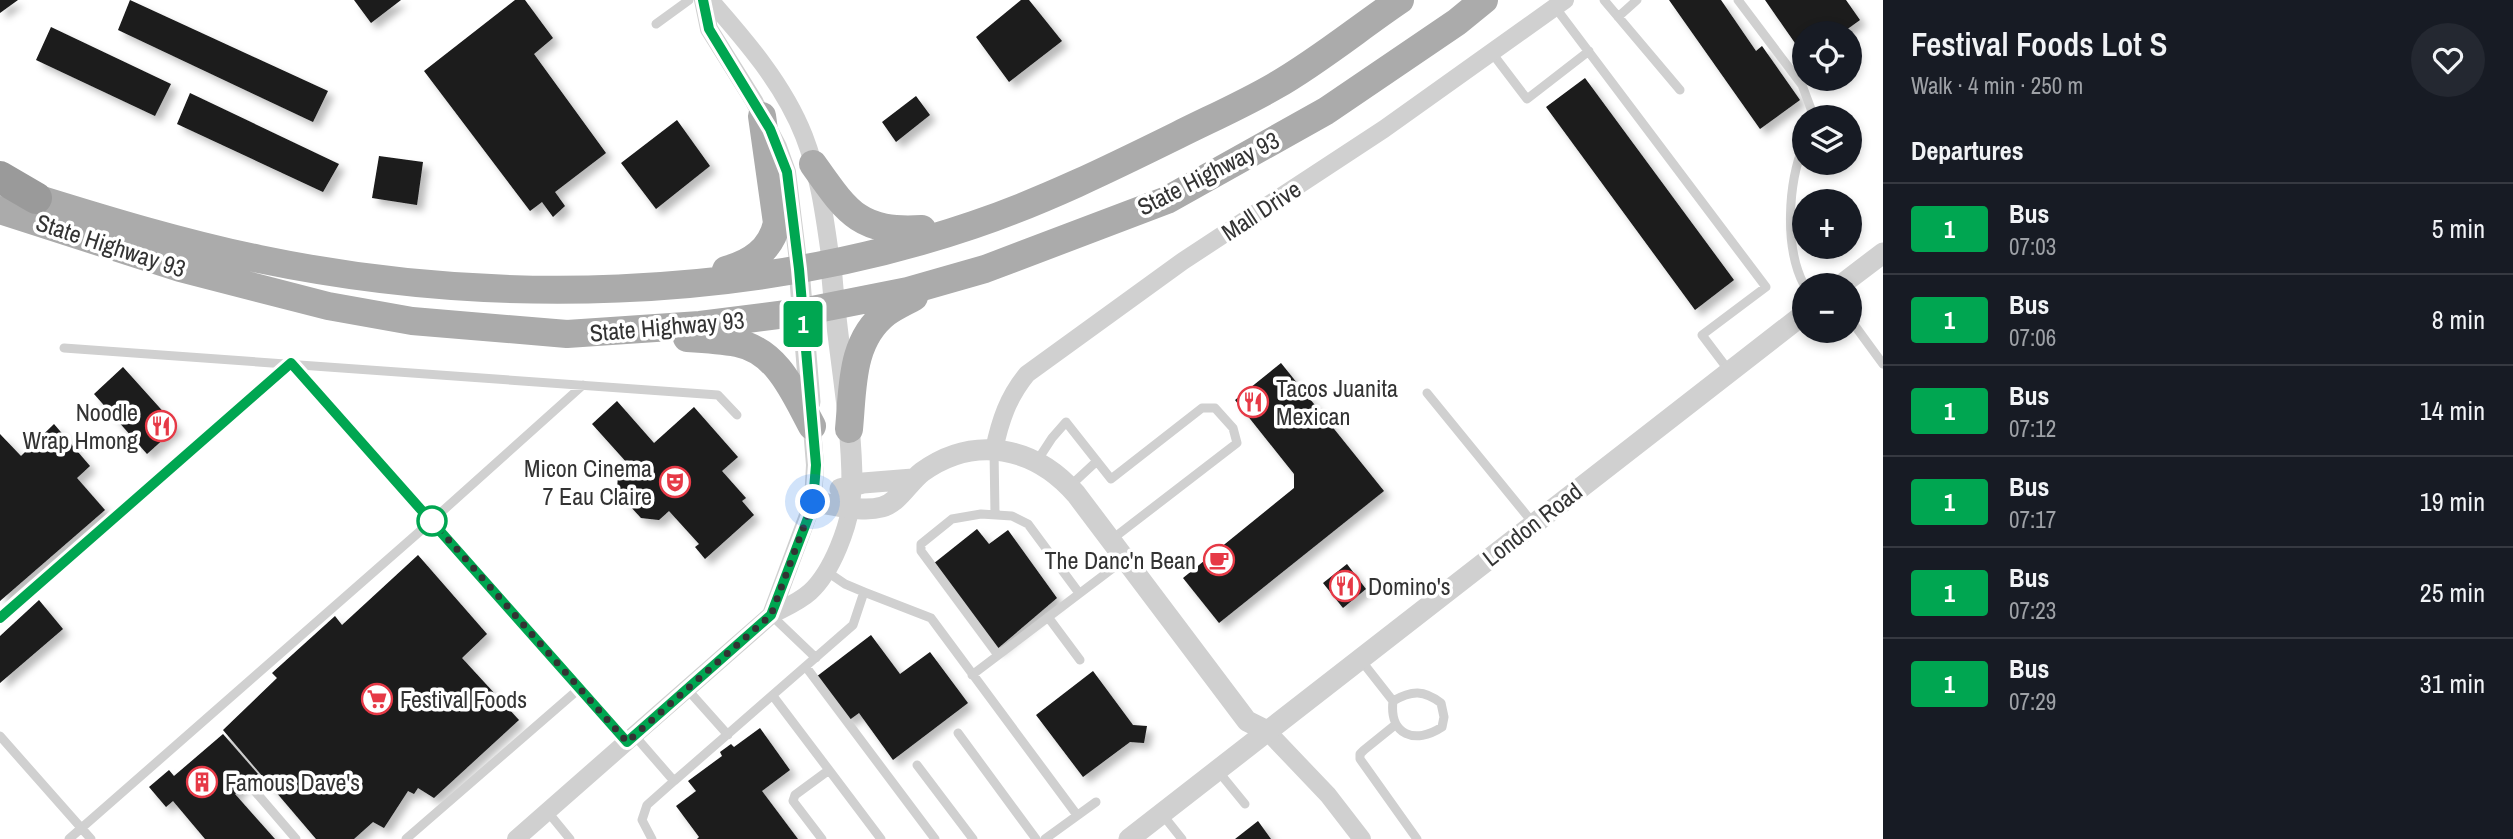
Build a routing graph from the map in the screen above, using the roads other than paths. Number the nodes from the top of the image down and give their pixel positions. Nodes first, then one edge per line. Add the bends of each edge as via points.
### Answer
1 (689, 0) edge
2 (703, 0) edge
3 (710, 0) edge
4 (1400, 0) edge
5 (1477, 0) edge
6 (1484, 0) edge
7 (1604, 0) edge
8 (1637, 0) edge
9 (1738, 0) edge
10 (1560, 3) edge
11 (1618, 17) junction
12 (1457, 22) junction
13 (656, 24) dead end
14 (1589, 51) junction
15 (1492, 53) junction
16 (1680, 90) dead end
17 (1811, 105) edge
18 (762, 116) junction
19 (813, 164) junction
20 (1794, 175) edge
21 (0, 177) edge
22 (0, 187) edge
23 (36, 198) junction
24 (0, 209) edge
25 (970, 226) junction
26 (1883, 253) edge
27 (831, 262) junction
28 (799, 269) junction
29 (1798, 273) edge
30 (1857, 273) edge
31 (940, 282) junction
32 (683, 284) junction
33 (833, 307) junction
34 (802, 312) junction
35 (1792, 323) edge
36 (625, 331) junction
37 (1862, 335) edge
38 (64, 348) dead end
39 (291, 363) junction
40 (1883, 364) edge
41 (1730, 372) junction
42 (583, 385) junction
43 (1427, 393) dead end
44 (811, 414) junction
45 (737, 415) dead end
46 (849, 429) junction
47 (993, 450) junction
48 (1037, 461) junction
49 (1097, 461) junction
50 (913, 480) junction
51 (852, 485) junction
52 (1069, 487) junction
53 (813, 502) junction
54 (851, 506) junction
55 (995, 514) junction
56 (432, 521) junction
57 (1533, 523) junction
58 (1111, 540) junction
59 (1125, 559) junction
60 (825, 571) junction
61 (864, 592) junction
62 (1079, 593) junction
63 (771, 615) junction
64 (1048, 617) junction
65 (0, 618) edge
66 (998, 655) junction
67 (816, 658) junction
68 (1359, 658) junction
69 (1080, 660) dead end
70 (806, 667) junction
71 (972, 675) junction
72 (580, 688) junction
73 (687, 689) junction
74 (773, 696) junction
75 (1393, 701) junction
76 (1395, 725) junction
77 (1267, 731) junction
78 (958, 733) dead end
79 (728, 735) junction
80 (0, 736) edge
81 (630, 739) junction
82 (917, 765) dead end
83 (829, 770) junction
84 (1218, 771) junction
85 (674, 781) junction
86 (253, 789) dead end
87 (1096, 802) dead end
88 (1245, 804) dead end
89 (548, 811) junction
90 (1162, 814) junction
91 (1077, 815) junction
92 (81, 828) junction
93 (68, 839) edge
94 (91, 839) edge
95 (296, 839) edge
96 (406, 839) edge
97 (516, 839) edge
98 (570, 839) edge
99 (652, 839) edge
100 (822, 839) edge
101 (881, 839) edge
102 (935, 839) edge
103 (973, 839) edge
104 (1036, 839) edge
105 (1045, 839) edge
106 (1129, 839) edge
107 (1182, 839) edge
108 (1362, 839) edge
109 (1417, 839) edge

1 - 13 lane
2 - 18 street via 709,29
3 - 19 street via 778,87 795,115
4 - 25 main road, State Highway 93 via 1277,85 1037,202
5 - 12 main road
6 - 12 main road, State Highway 93
7 - 11 lane
8 - 11 lane
9 - 17 lane via 1802,85
10 - 14 lane
10 - 15 street, Mall Drive
11 - 16 lane
12 - 31 main road, State Highway 93 via 1326,111 1167,200
14 - 15 lane via 1527,99
14 - 41 lane via 1766,287 1702,335
15 - 47 street, Mall Drive via 1183,261 1027,374 1007,404
18 - 28 street via 787,172
18 - 32 main road via 777,223 774,234 746,264
19 - 25 main road via 851,213 873,226 897,231
19 - 27 street
20 - 29 lane via 1790,234
21 - 23 highway
22 - 23 highway
23 - 32 main road, State Highway 93 via 250,257 381,278 563,291
24 - 36 main road, State Highway 93 via 180,268 328,306 496,329 567,334
25 - 27 main road, State Highway 93
26 - 30 street
27 - 28 main road, State Highway 93
27 - 33 street
28 - 32 main road, State Highway 93
28 - 34 street
31 - 33 main road, State Highway 93
31 - 46 main road via 886,313 862,342 855,365
33 - 34 main road, State Highway 93
33 - 46 street
34 - 36 main road, State Highway 93
34 - 44 street
35 - 41 street, London Road
36 - 44 main road via 739,343 755,349 784,375
37 - 40 lane
38 - 39 lane
39 - 42 lane
39 - 56 lane
39 - 65 lane
41 - 57 street, London Road
42 - 45 lane via 718,395
42 - 56 lane
43 - 57 lane
44 - 53 street via 816,465
46 - 51 street
47 - 48 street
47 - 50 street via 944,460
47 - 55 lane
48 - 49 lane via 1066,422
48 - 52 street
49 - 52 lane
49 - 58 lane via 1111,479 1202,408 1215,408 1233,428 1237,443
50 - 51 street
50 - 54 street via 887,505
51 - 53 street
51 - 54 street
52 - 58 street
53 - 54 street
53 - 63 street
54 - 60 street
55 - 62 lane via 1028,524
55 - 66 lane via 952,519 921,544 921,551
56 - 72 lane
56 - 92 lane
57 - 68 street, London Road
58 - 59 street
59 - 62 lane
59 - 77 street via 1247,721
60 - 61 lane
60 - 63 street via 810,592
61 - 67 lane via 853,625
61 - 71 lane via 931,618
62 - 64 lane
63 - 67 lane
63 - 73 street
64 - 66 lane
64 - 69 lane
66 - 71 lane
67 - 70 lane
68 - 75 lane
68 - 77 street, London Road
70 - 74 lane
70 - 102 lane
71 - 91 lane
72 - 81 lane
72 - 96 lane
73 - 79 lane
73 - 81 street
74 - 79 lane
74 - 83 lane
75 - 76 lane
75 - 76 lane via 1406,694 1430,695 1441,703 1444,717 1442,727 1417,737
76 - 109 lane via 1364,750 1360,759
77 - 84 street, London Road
77 - 108 street via 1328,794
78 - 104 lane
79 - 85 lane
80 - 92 lane
81 - 85 lane
81 - 89 street
82 - 103 lane
83 - 100 lane via 793,801
83 - 101 lane
84 - 88 lane
84 - 90 street, London Road
85 - 99 lane via 647,805 642,820
86 - 95 lane
87 - 91 lane
89 - 97 street
89 - 98 lane
90 - 106 street, London Road
90 - 107 lane
91 - 105 lane
92 - 93 lane
92 - 94 lane

